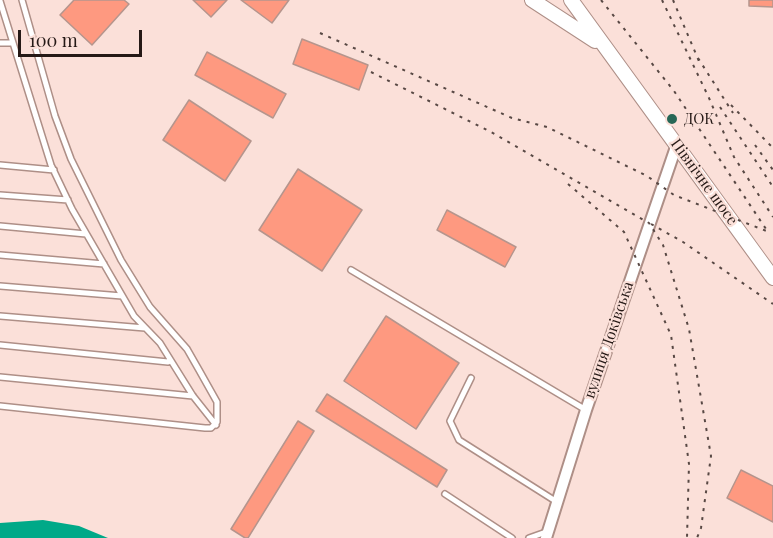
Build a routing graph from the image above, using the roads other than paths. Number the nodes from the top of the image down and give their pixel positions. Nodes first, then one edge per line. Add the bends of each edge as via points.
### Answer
1 (22, 0) edge
2 (532, 0) edge
3 (571, 0) edge
4 (0, 1) edge
5 (2, 12) edge
6 (0, 43) edge
7 (13, 43) junction
8 (603, 48) junction
9 (676, 144) junction
10 (0, 165) edge
11 (54, 170) junction
12 (0, 195) edge
13 (68, 200) junction
14 (0, 226) edge
15 (86, 234) junction
16 (0, 255) edge
17 (104, 264) junction
18 (351, 270) dead end
19 (773, 278) edge
20 (0, 286) edge
21 (122, 296) junction
22 (0, 316) edge
23 (146, 328) junction
24 (0, 345) edge
25 (168, 362) dead end
26 (0, 377) edge
27 (471, 378) dead end
28 (193, 396) junction
29 (0, 406) edge
30 (586, 410) junction
31 (216, 425) junction
32 (445, 494) dead end
33 (557, 502) junction
34 (547, 535) edge
35 (512, 538) edge
36 (529, 538) edge

1 - 31 lane via 71,159 121,260 150,307 187,349 217,402
2 - 8 main road via 570,22
3 - 8 main road, Північне шосе
4 - 5 lane
5 - 7 lane
6 - 7 lane
7 - 11 lane
8 - 9 main road, Північне шосе
9 - 19 main road, Північне шосе
9 - 30 street, вулиця Доківська
10 - 11 lane
11 - 13 lane
12 - 13 lane
13 - 15 lane
14 - 15 lane
15 - 17 lane
16 - 17 lane
17 - 21 lane
18 - 30 lane
20 - 21 lane
21 - 23 lane
22 - 23 lane
23 - 28 lane
24 - 25 lane
26 - 28 lane
27 - 33 lane via 450,421 459,440
28 - 31 lane
29 - 31 lane via 205,428
30 - 33 street, вулиця Доківська
32 - 35 lane
33 - 34 street, вулиця Доківська
34 - 36 lane

